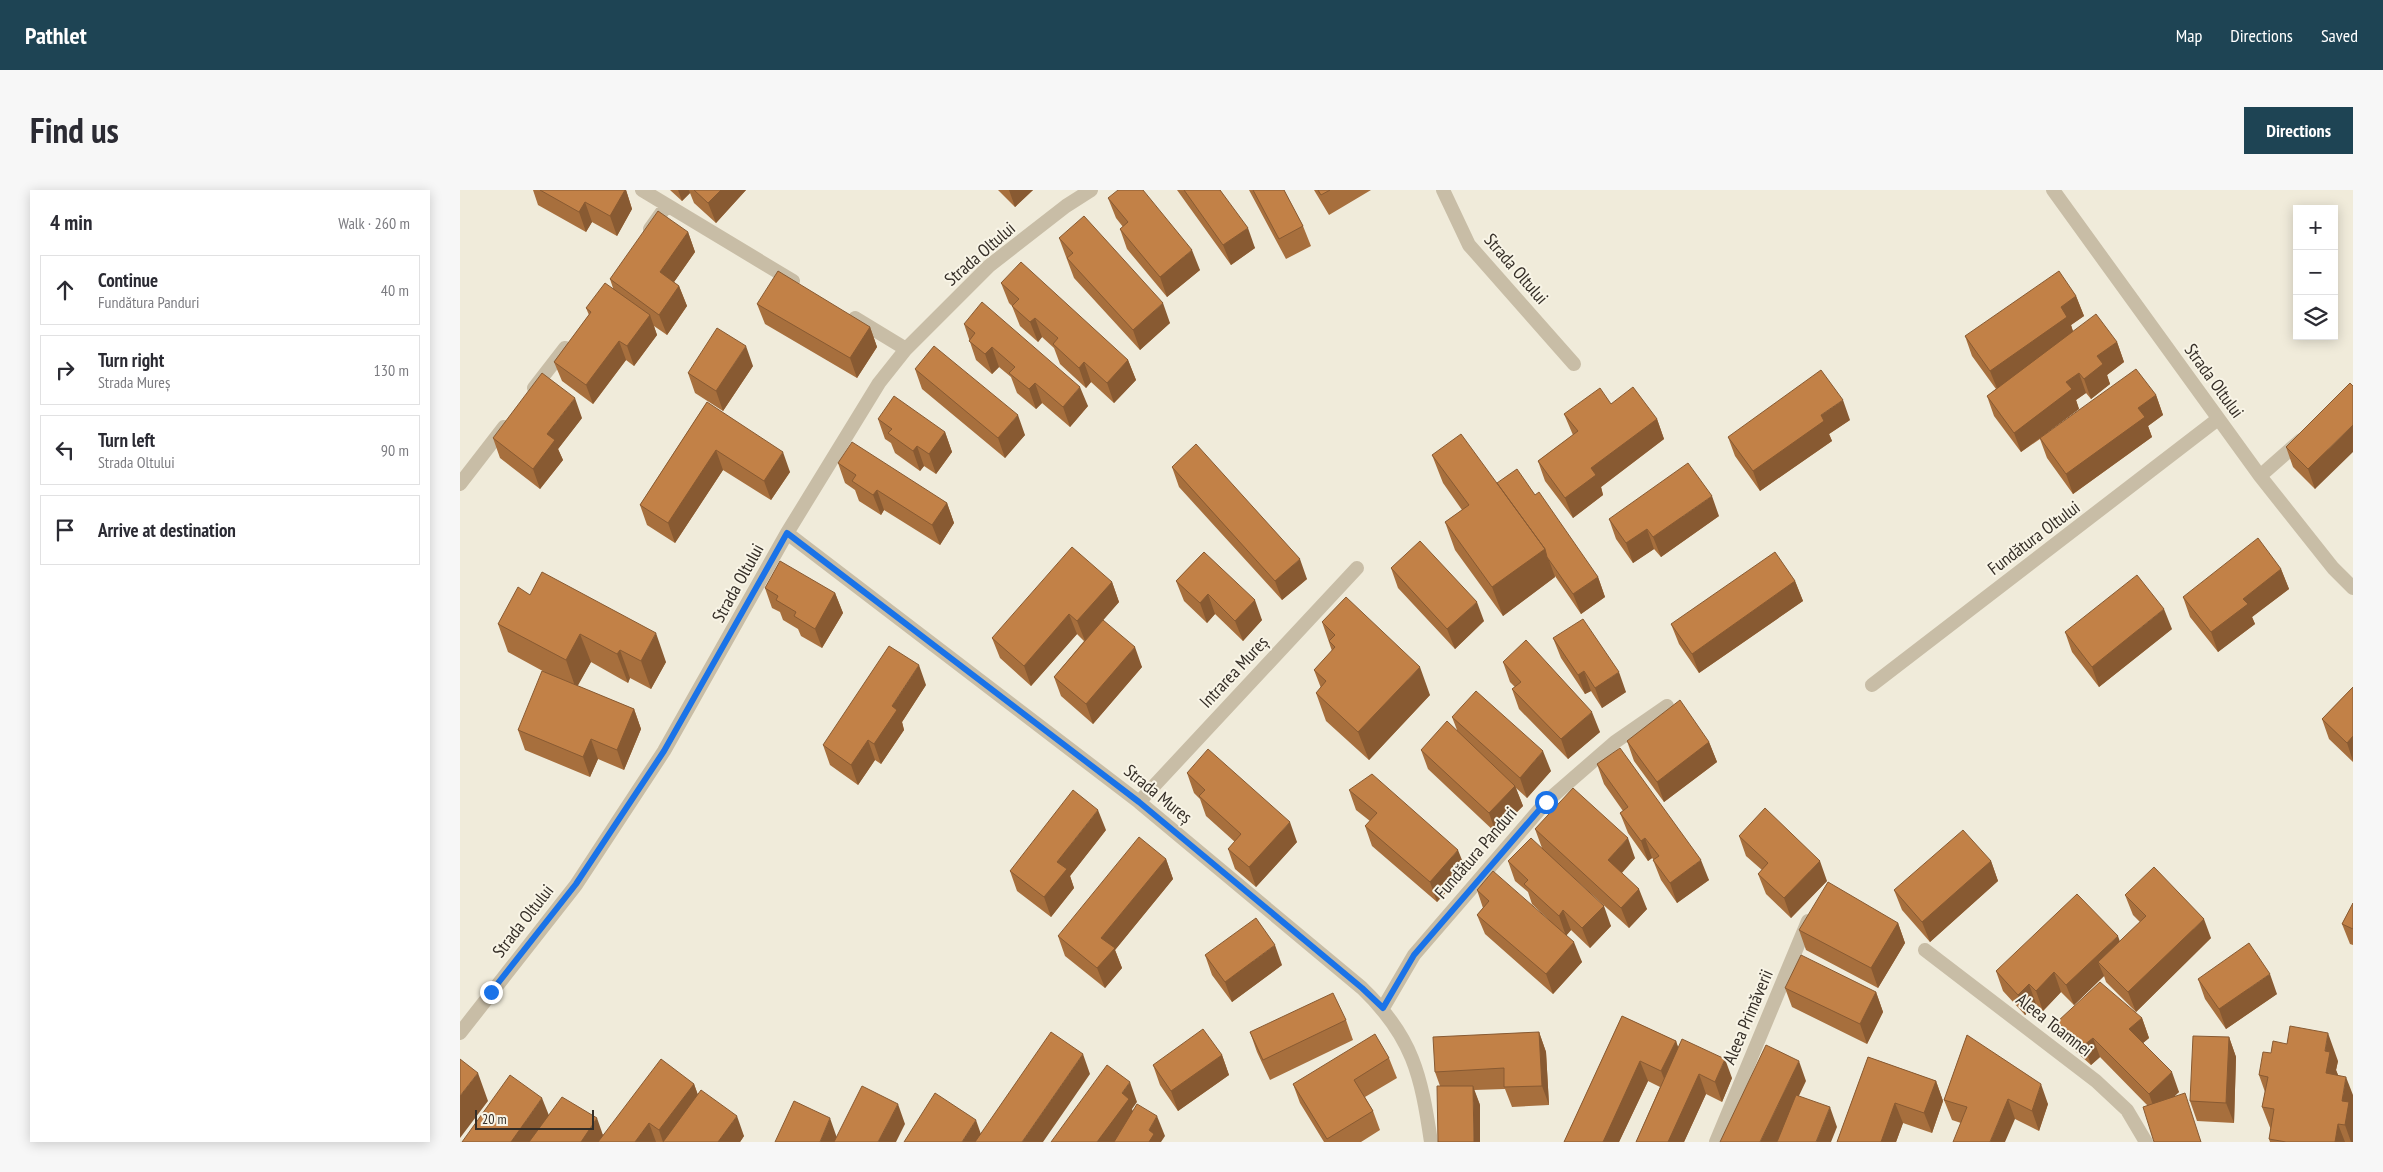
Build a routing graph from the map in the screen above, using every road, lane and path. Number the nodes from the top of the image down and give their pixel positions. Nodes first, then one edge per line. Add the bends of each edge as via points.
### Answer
1 (642, 190) edge
2 (1091, 190) edge
3 (1443, 190) edge
4 (2053, 190) edge
5 (667, 205) junction
6 (645, 236) edge
7 (804, 287) edge
8 (847, 313) edge
9 (572, 338) edge
10 (906, 349) junction
11 (1574, 364) dead end
12 (525, 400) edge
13 (513, 415) edge
14 (2218, 419) junction
15 (2310, 433) edge
16 (2260, 476) junction
17 (460, 484) edge
18 (787, 533) junction
19 (1357, 568) dead end
20 (2353, 588) edge
21 (1872, 685) dead end
22 (1667, 706) dead end
23 (1139, 802) junction
24 (1814, 906) edge
25 (1925, 950) dead end
26 (1383, 1008) junction
27 (460, 1032) edge
28 (1431, 1142) edge
29 (1716, 1142) edge
30 (2146, 1142) edge

1 - 5 street
2 - 10 street, Strada Oltului via 989,266
3 - 11 street, Strada Oltului via 1469,245
4 - 14 street, Strada Oltului
5 - 6 street
5 - 7 street
8 - 10 street
9 - 12 street
10 - 18 street, Strada Oltului via 879,384
13 - 17 street
14 - 16 street, Strada Oltului
14 - 21 street, Fundătura Oltului
15 - 16 street
16 - 20 street, Strada Oltului via 2333,568
18 - 23 street, Strada Mureș
18 - 27 street, Strada Oltului via 703,685 638,791 576,884
19 - 23 street, Intrarea Mureș
22 - 26 street, Fundătura Panduri via 1615,742 1546,802 1414,955
23 - 26 street, Strada Mureș
24 - 29 street, Aleea Primăverii
25 - 30 street, Aleea Toamnei via 2096,1081 2127,1110
26 - 28 street, Strada Mureș via 1406,1041 1423,1091

